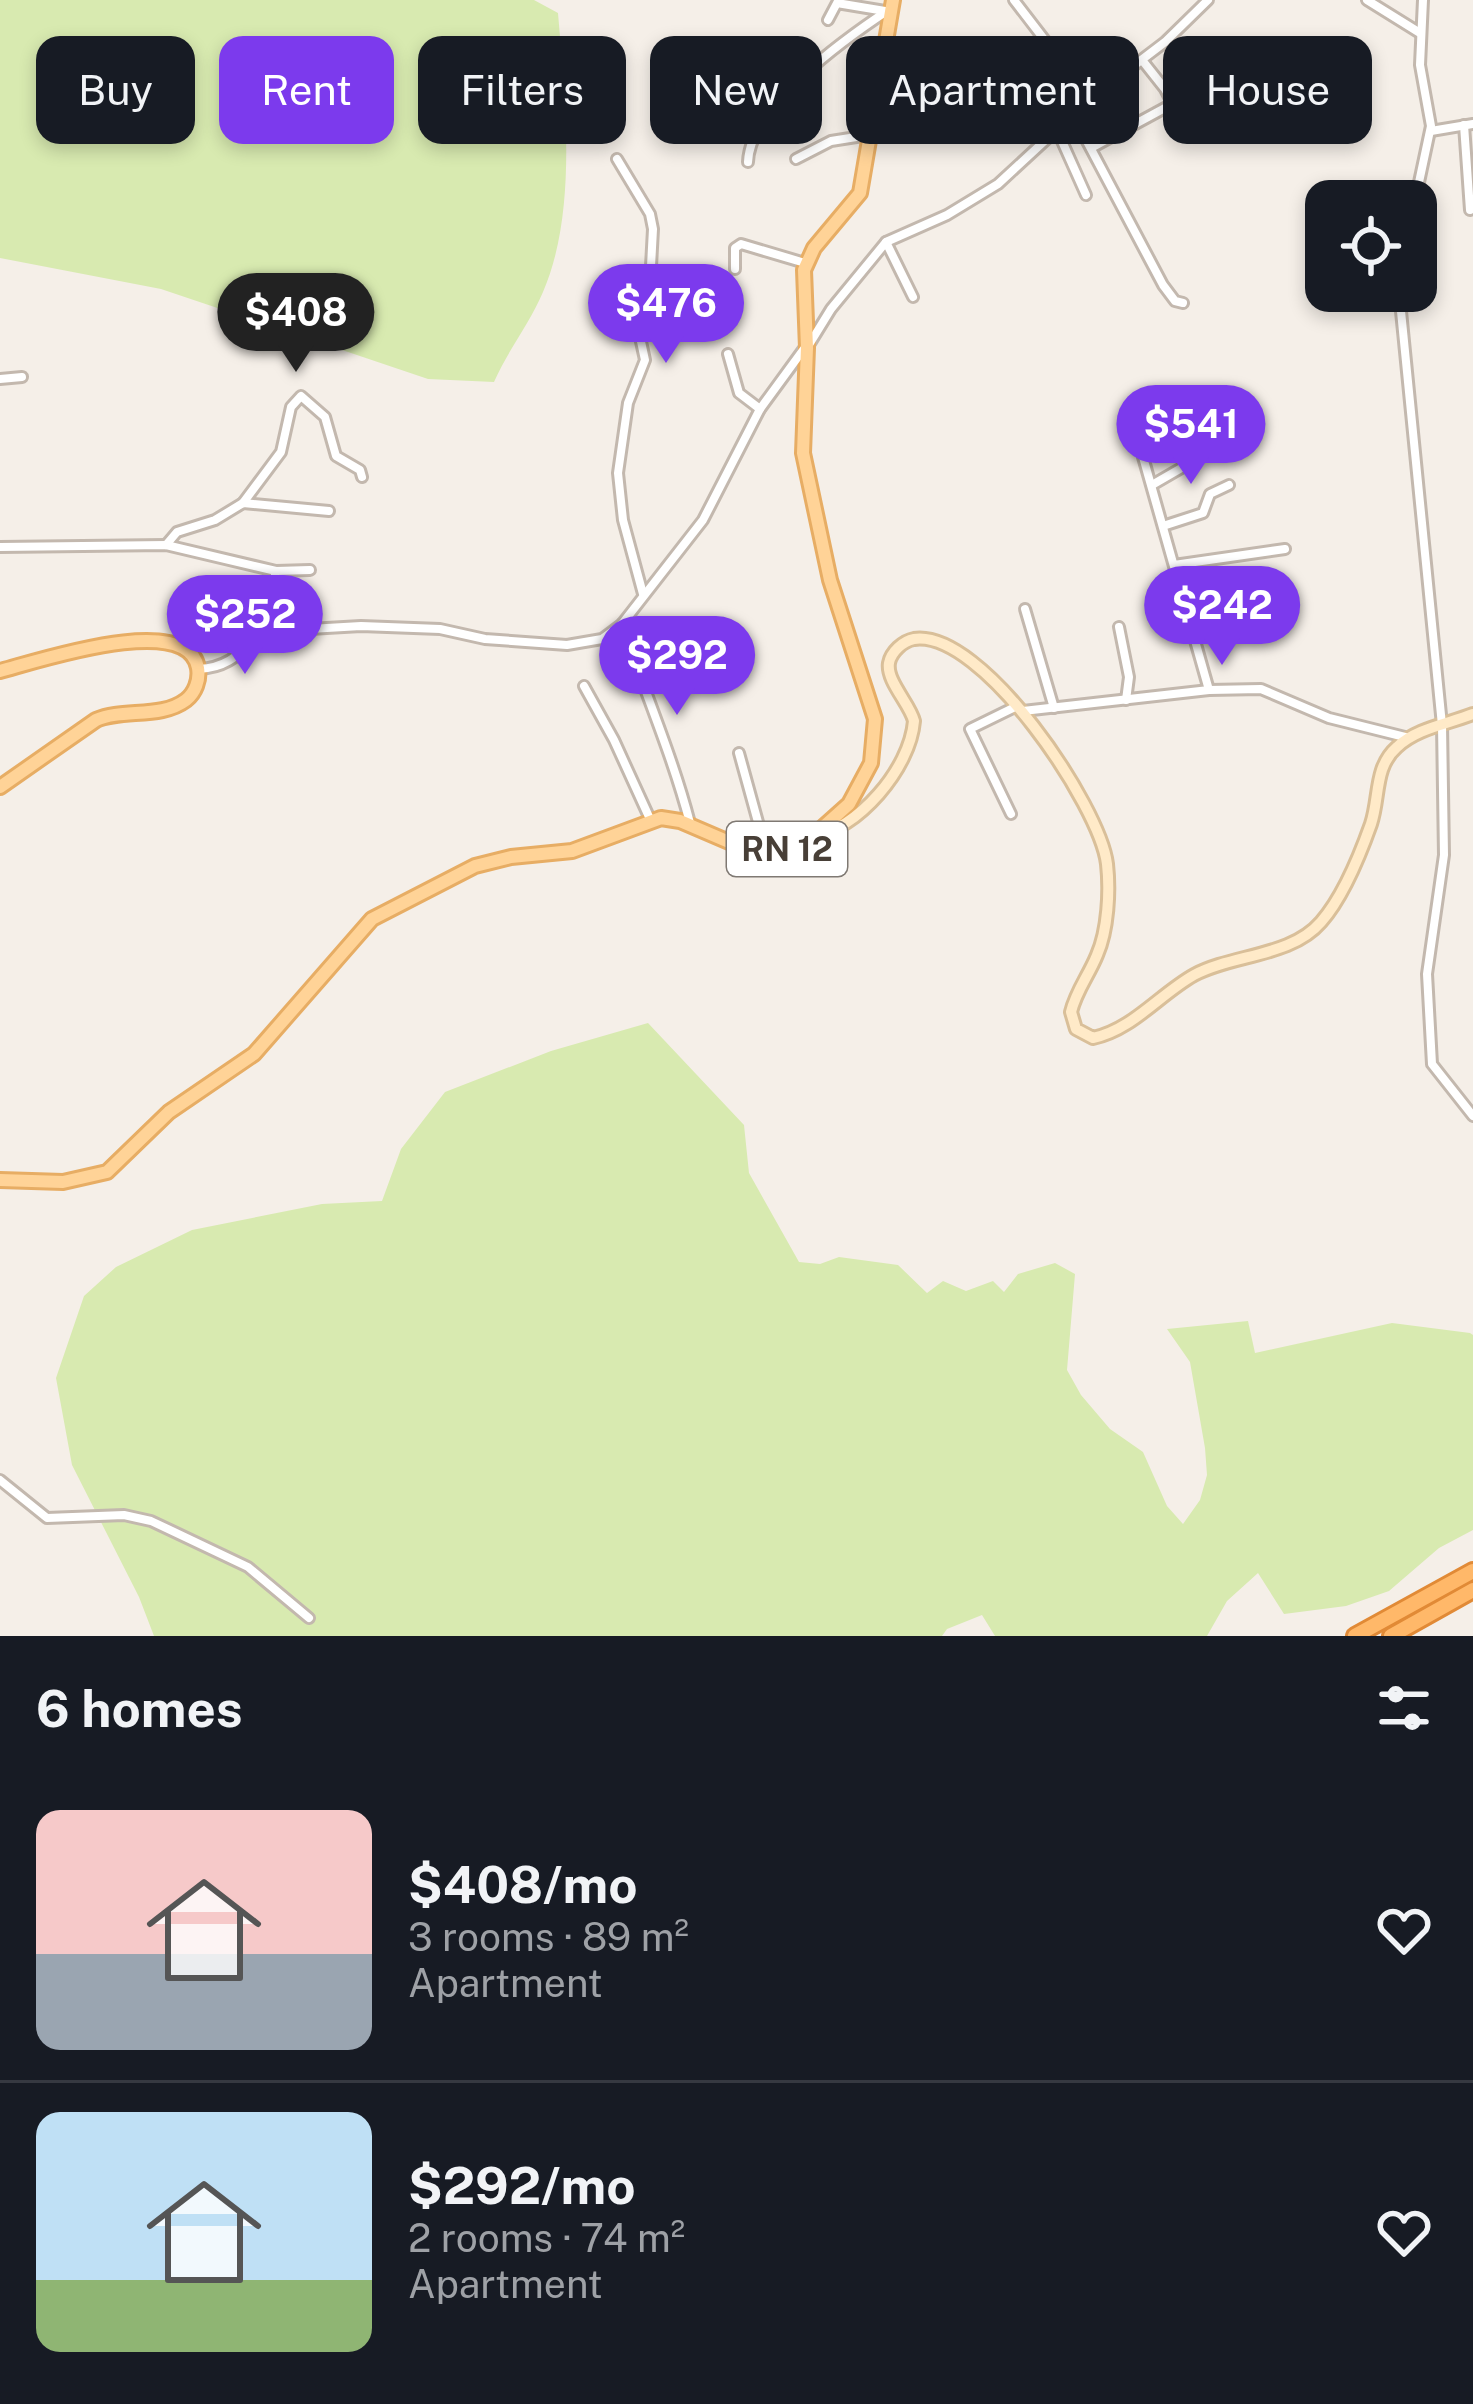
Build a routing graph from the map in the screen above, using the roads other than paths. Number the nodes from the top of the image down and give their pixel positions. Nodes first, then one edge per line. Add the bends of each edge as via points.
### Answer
1 (1014, 0) edge
2 (1366, 0) edge
3 (1423, 0) edge
4 (1202, 2) edge
5 (890, 6) edge
6 (828, 20) dead end
7 (1420, 33) junction
8 (886, 36) edge
9 (1042, 36) edge
10 (1142, 60) junction
11 (1139, 62) edge
12 (1163, 88) edge
13 (1163, 109) edge
14 (1469, 124) edge
15 (1431, 131) junction
16 (846, 139) edge
17 (869, 144) edge
18 (1041, 144) edge
19 (1063, 144) edge
20 (1089, 144) edge
21 (1091, 148) junction
22 (616, 159) dead end
23 (796, 159) dead end
24 (748, 162) dead end
25 (1419, 180) edge
26 (1086, 195) dead end
27 (1470, 210) edge
28 (886, 242) junction
29 (806, 263) junction
30 (735, 269) dead end
31 (913, 297) dead end
32 (1183, 303) dead end
33 (1401, 312) edge
34 (807, 346) junction
35 (728, 354) dead end
36 (22, 377) dead end
37 (0, 379) edge
38 (760, 409) junction
39 (1209, 452) dead end
40 (1143, 457) dead end
41 (362, 477) dead end
42 (1152, 485) junction
43 (1229, 485) dead end
44 (243, 503) junction
45 (329, 511) dead end
46 (1163, 526) junction
47 (166, 545) junction
48 (0, 547) edge
49 (1286, 549) dead end
50 (1174, 565) junction
51 (310, 570) dead end
52 (276, 571) junction
53 (643, 596) junction
54 (1025, 609) dead end
55 (622, 624) junction
56 (1119, 627) dead end
57 (258, 632) junction
58 (199, 669) junction
59 (0, 671) edge
60 (584, 686) dead end
61 (1209, 690) junction
62 (1126, 700) junction
63 (1021, 708) junction
64 (1054, 708) junction
65 (1473, 714) edge
66 (1442, 725) junction
67 (1410, 738) junction
68 (739, 753) dead end
69 (0, 787) edge
70 (1011, 814) dead end
71 (650, 819) junction
72 (690, 824) junction
73 (811, 838) junction
74 (766, 852) junction
75 (1473, 1116) edge
76 (0, 1180) edge
77 (0, 1480) edge
78 (1473, 1571) edge
79 (1473, 1590) edge
80 (309, 1618) dead end
81 (1355, 1636) edge
82 (1391, 1636) edge

1 - 9 street
2 - 7 street
3 - 7 street
4 - 10 street
5 - 6 street via 837,3
5 - 8 main road
5 - 24 street via 780,98
7 - 15 street
10 - 11 street
10 - 12 street
13 - 21 street
14 - 15 street
14 - 27 street
15 - 25 street
16 - 23 street
17 - 29 main road via 858,198
18 - 28 street via 976,199
19 - 26 street
20 - 21 street
21 - 32 street via 1163,285
22 - 53 street via 653,229 650,285 634,318 645,360 628,403 618,473
28 - 31 street
28 - 34 street
29 - 30 street via 742,244
29 - 34 main road, RN 12
33 - 66 street
34 - 38 street
34 - 73 main road, RN 12 via 802,433 811,496 876,729 860,786
35 - 38 street via 739,393
36 - 37 street
38 - 53 street via 703,520
39 - 42 street
40 - 42 street
41 - 44 street via 336,457 325,416 301,396 281,452
42 - 46 street
43 - 46 street via 1210,494 1203,513
44 - 45 street
44 - 47 street via 177,532
46 - 50 street
47 - 48 street
47 - 52 street
49 - 50 street
50 - 61 street
51 - 52 street
52 - 57 street
53 - 55 street
54 - 64 street
55 - 57 street via 576,646 420,628
55 - 72 street
56 - 62 street
57 - 58 street via 223,664
58 - 59 main road via 187,650 149,641
58 - 69 main road via 189,698 174,707 96,720
60 - 71 street
61 - 62 street
61 - 67 street via 1268,690 1329,718
62 - 64 street
63 - 64 street
63 - 67 main road via 1104,849 1103,938 1071,1012 1076,1030 1093,1038 1121,1028 1213,965 1284,946 1319,924 1367,835 1384,763
63 - 70 street via 970,732
63 - 73 main road via 956,651 917,638 902,644 889,667 914,721 905,752 858,814
65 - 66 main road
66 - 67 main road
66 - 75 street via 1444,855 1428,950 1432,1064
68 - 74 street
71 - 72 main road, RN 12
71 - 76 main road, RN 12 via 572,850 493,860 389,907 254,1054 169,1112 107,1172 63,1182
72 - 74 main road, RN 12
73 - 74 main road, RN 12
77 - 80 street via 47,1518 124,1515 163,1526 248,1567
78 - 81 highway
79 - 82 highway

